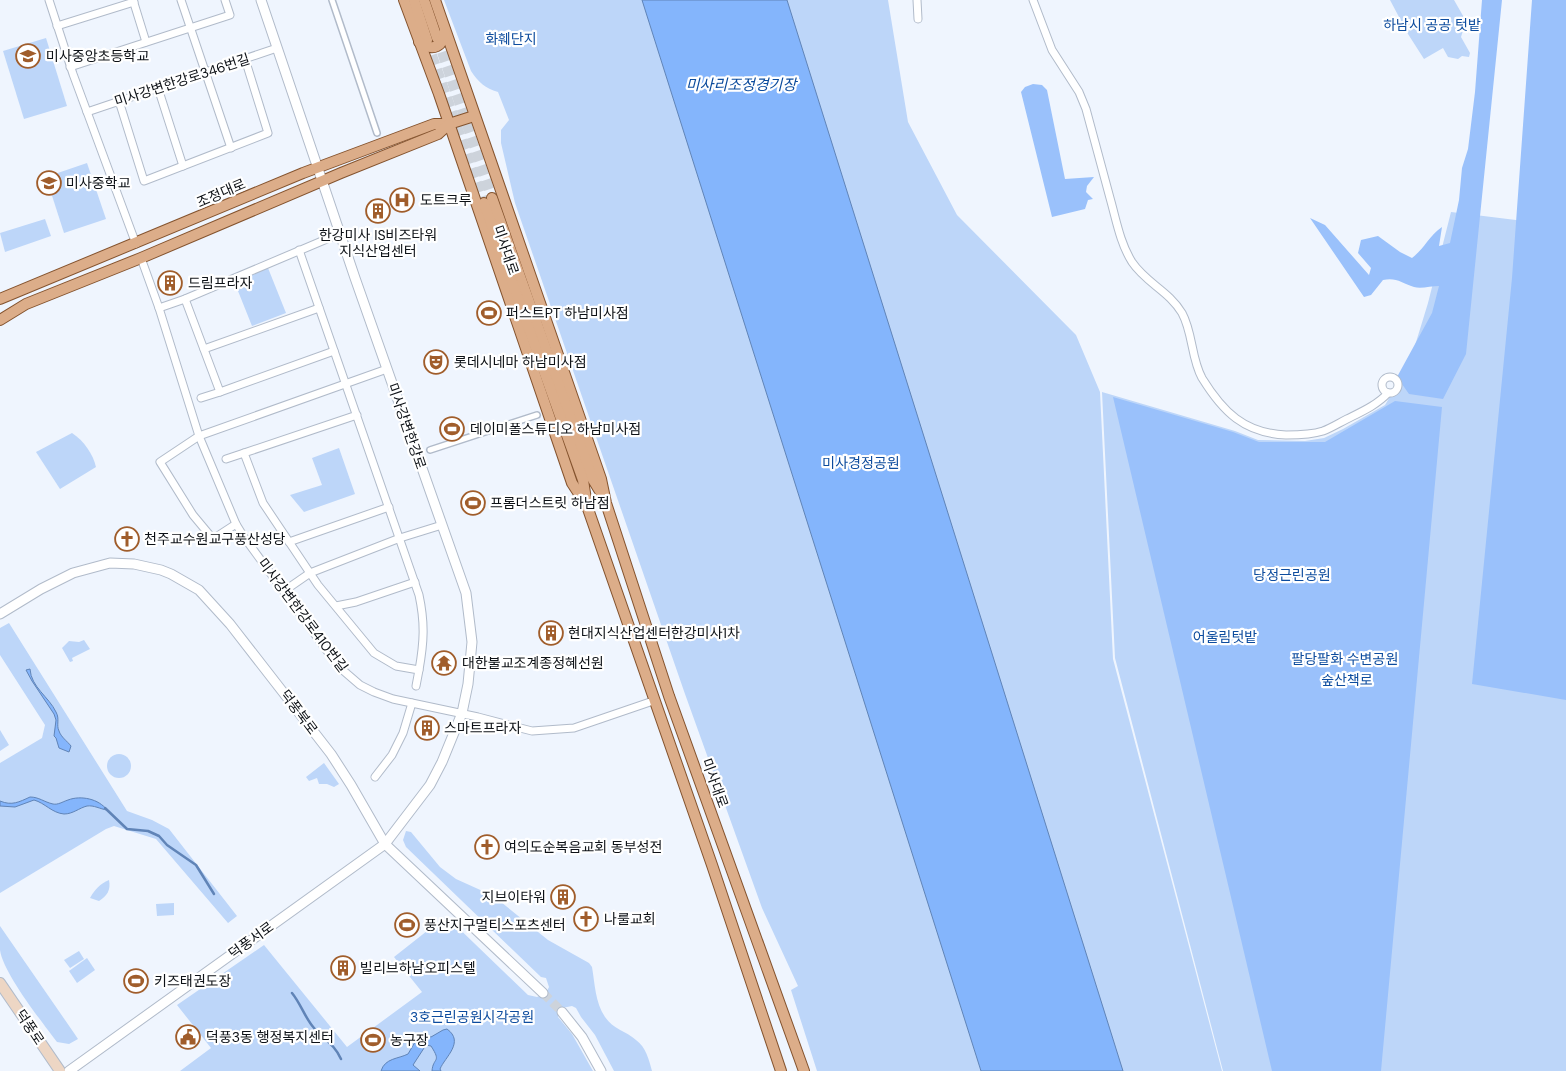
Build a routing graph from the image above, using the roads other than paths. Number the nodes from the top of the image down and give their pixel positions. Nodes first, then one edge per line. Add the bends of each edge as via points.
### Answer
1 (49, 0) edge
2 (181, 0) edge
3 (225, 0) edge
4 (261, 0) edge
5 (332, 0) edge
6 (404, 0) edge
7 (414, 0) edge
8 (424, 0) edge
9 (435, 0) edge
10 (917, 0) edge
11 (1032, 0) edge
12 (134, 1) edge
13 (918, 19) dead end
14 (57, 26) junction
15 (190, 28) junction
16 (445, 28) junction
17 (428, 40) junction
18 (146, 42) junction
19 (277, 48) junction
20 (245, 59) junction
21 (70, 67) junction
22 (205, 72) junction
23 (158, 88) junction
24 (119, 101) junction
25 (87, 112) junction
26 (474, 116) junction
27 (448, 124) junction
28 (377, 133) dead end
29 (231, 148) junction
30 (183, 166) junction
31 (318, 168) junction
32 (322, 181) junction
33 (341, 233) junction
34 (136, 244) junction
35 (299, 250) junction
36 (141, 258) junction
37 (2, 299) edge
38 (185, 299) junction
39 (26, 304) junction
40 (159, 308) junction
41 (319, 308) junction
42 (0, 313) edge
43 (0, 320) edge
44 (204, 349) junction
45 (334, 351) junction
46 (387, 369) junction
47 (346, 384) junction
48 (220, 392) junction
49 (1388, 393) dead end
50 (202, 398) dead end
51 (357, 415) junction
52 (537, 415) dead end
53 (199, 436) junction
54 (430, 450) dead end
55 (244, 453) junction
56 (226, 459) dead end
57 (606, 503) junction
58 (587, 506) junction
59 (388, 507) junction
60 (236, 524) junction
61 (442, 525) junction
62 (400, 538) junction
63 (289, 542) junction
64 (310, 573) junction
65 (415, 582) junction
66 (284, 591) junction
67 (336, 606) junction
68 (0, 614) edge
69 (419, 670) junction
70 (416, 686) dead end
71 (653, 701) junction
72 (412, 703) junction
73 (462, 713) junction
74 (375, 777) dead end
75 (385, 844) junction
76 (0, 983) edge
77 (543, 993) tunnel mouth
78 (562, 1012) tunnel mouth
79 (60, 1071) edge
80 (69, 1071) edge
81 (601, 1071) edge
82 (781, 1071) edge
83 (804, 1071) edge

1 - 14 street
2 - 15 street
3 - 15 street via 230,15
4 - 19 street, 미사강변한강로
5 - 28 street
6 - 17 main road, 미사대로
7 - 17 main road, 미사대로
8 - 17 main road, 미사대로
9 - 16 main road, 미사대로
10 - 13 street
11 - 49 street via 1052,50 1086,109 1126,252 1139,272 1175,302 1186,320 1201,375 1226,411 1252,428 1299,436 1324,430 1373,406
12 - 14 street
12 - 18 street
14 - 21 street
15 - 18 street
15 - 22 street
16 - 17 main road via 441,43 433,48 427,47
16 - 26 main road, 미사대로
17 - 27 main road, 미사대로
18 - 21 street
19 - 20 street, 미사강변한강로346번길
19 - 31 street, 미사강변한강로
20 - 22 street, 미사강변한강로346번길
20 - 29 street via 268,134
21 - 25 street
22 - 23 street, 미사강변한강로346번길
22 - 29 street
23 - 24 street, 미사강변한강로346번길
23 - 30 street
24 - 25 street, 미사강변한강로346번길
24 - 30 street via 144,182
25 - 34 street
26 - 27 main road, 조정대로
26 - 57 main road, 미사대로 via 601,479
27 - 31 main road, 조정대로 via 434,124
27 - 32 main road, 조정대로 via 438,134
27 - 58 main road, 미사대로 via 572,483
29 - 30 street
31 - 32 street, 미사강변한강로
31 - 34 main road, 조정대로
32 - 33 street, 미사강변한강로
32 - 36 main road, 조정대로
33 - 35 street
33 - 46 street, 미사강변한강로
34 - 37 main road, 조정대로
35 - 38 street
35 - 41 street
36 - 39 main road, 조정대로
36 - 40 street, 미사강변한강로410번길
38 - 40 street
38 - 44 street
39 - 42 main road, 조정대로
39 - 43 main road, 조정대로
40 - 53 street, 미사강변한강로410번길
41 - 44 street
41 - 45 street
44 - 48 street
45 - 47 street
45 - 48 street
46 - 47 street
46 - 61 street, 미사강변한강로
47 - 51 street
47 - 53 street
48 - 50 street
51 - 55 street
51 - 59 street
52 - 54 street
53 - 60 street, 미사강변한강로410번길
53 - 60 street via 160,462 193,515 213,539
55 - 56 street
55 - 63 street via 263,503
57 - 58 main road, 미사대로 via 592,478 488,201 583,480
57 - 83 main road, 미사대로 via 669,696
58 - 71 main road, 미사대로
59 - 62 street
59 - 63 street
60 - 66 street, 미사강변한강로410번길
61 - 62 street
61 - 73 street, 미사강변한강로 via 466,593 472,630
62 - 64 street
62 - 65 street
63 - 64 street
64 - 66 street
64 - 67 street
65 - 67 street
65 - 69 street via 422,610 424,641
66 - 72 street, 미사강변한강로410번길 via 348,675 374,692
67 - 69 street via 374,653 396,666
68 - 75 street, 덕풍북로 via 73,573 110,563 161,570 189,584 207,598 230,624 303,715 351,785
69 - 70 street
71 - 73 street, 미사강변한강로410번길 via 574,728 532,731
71 - 82 main road, 미사대로
72 - 73 street, 미사강변한강로410번길
72 - 74 street via 403,733 392,755
73 - 75 street, 미사강변한강로 via 430,785
75 - 77 street, 덕풍북로
75 - 80 street, 덕풍서로
76 - 79 main road, 덕풍로
78 - 81 street via 582,1037

